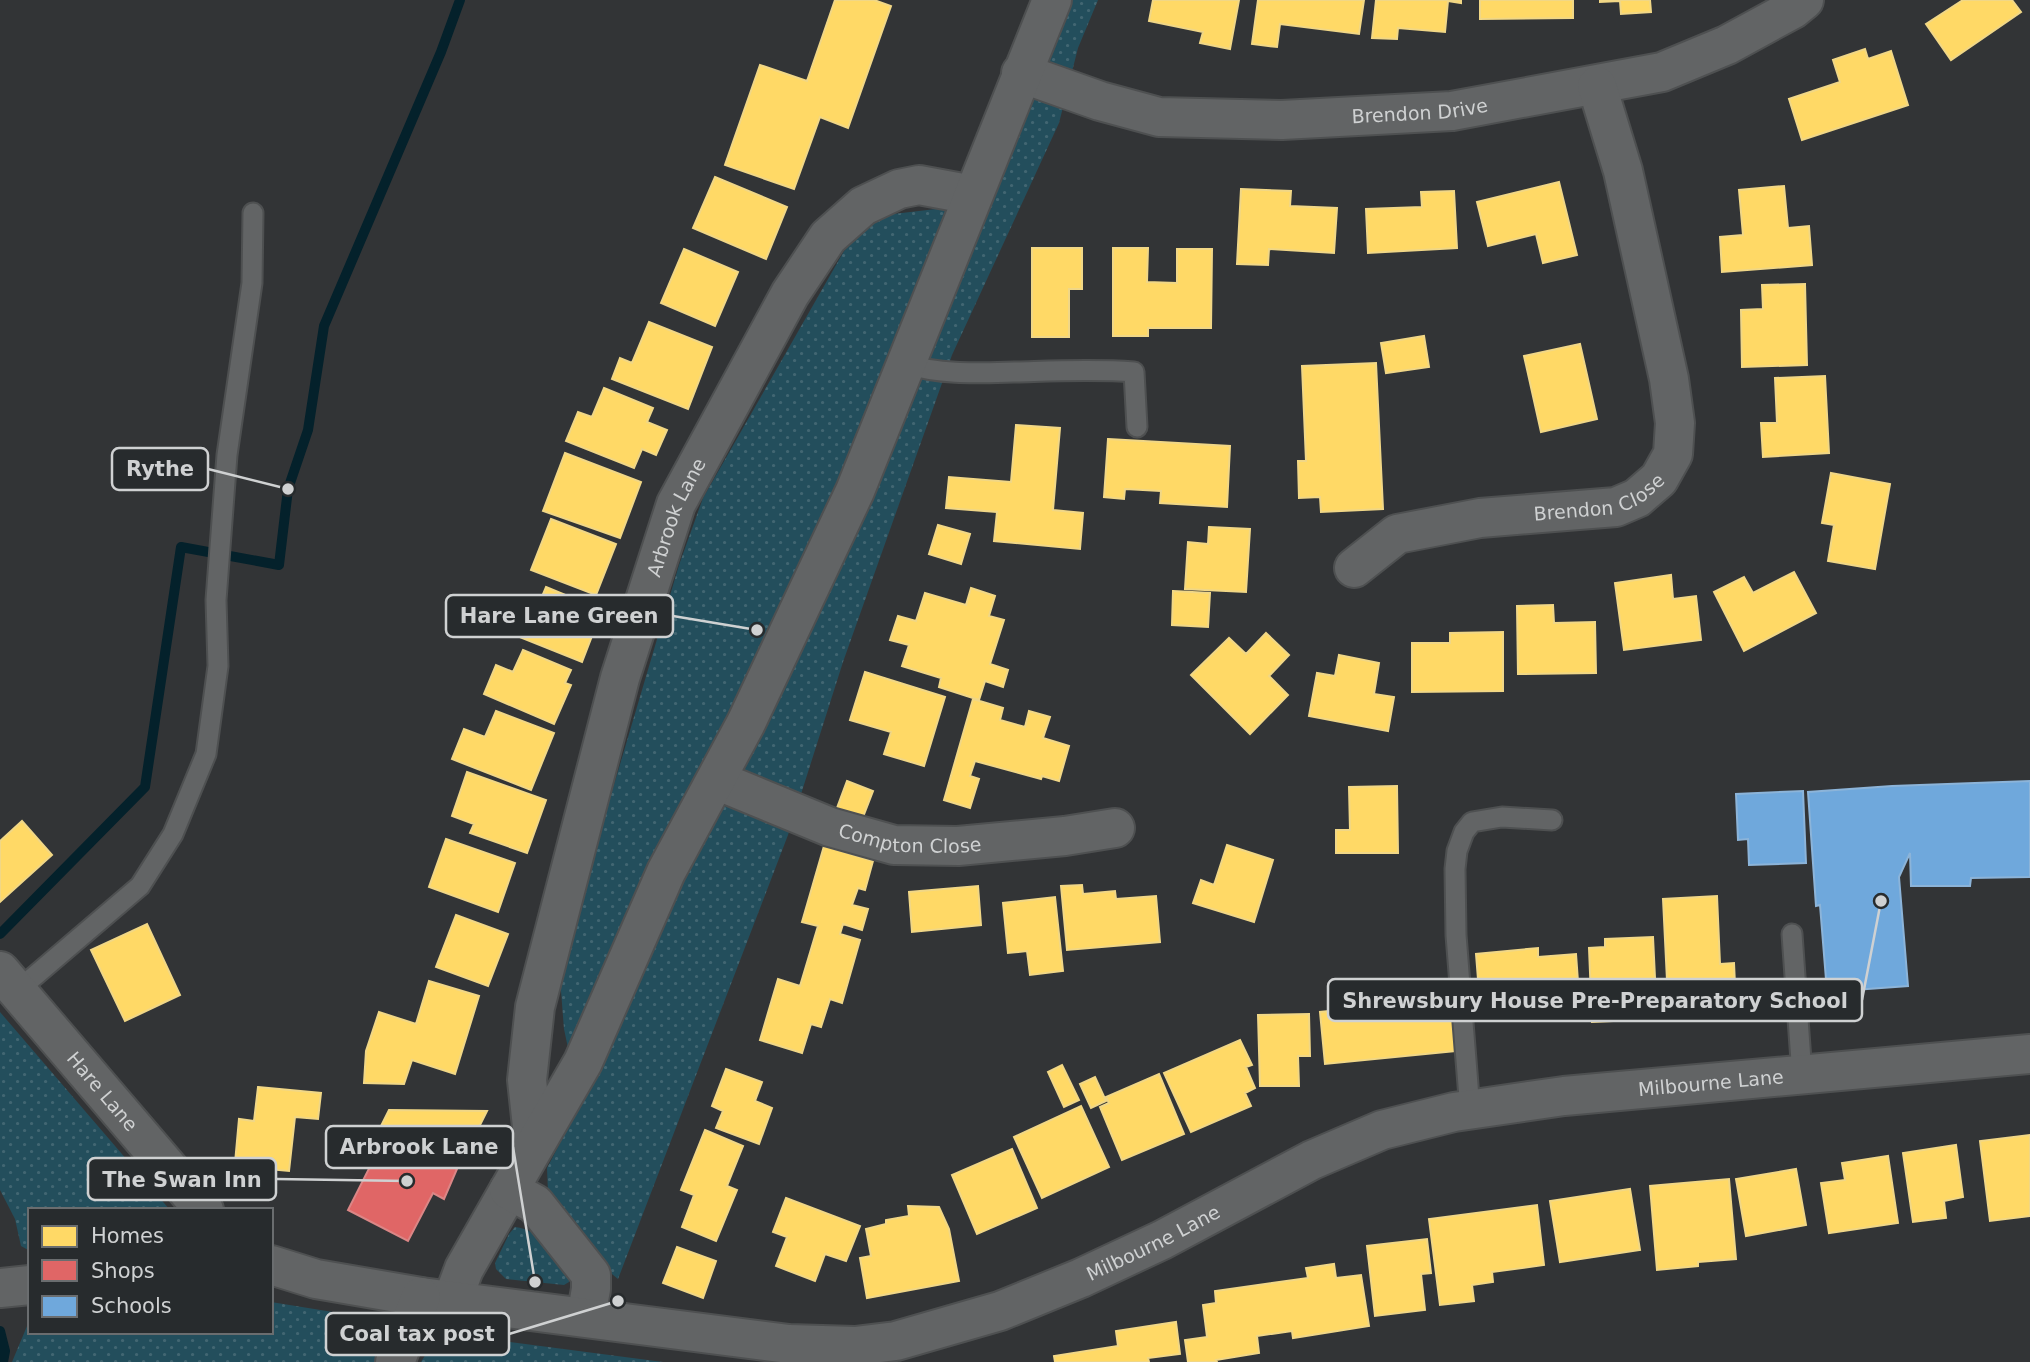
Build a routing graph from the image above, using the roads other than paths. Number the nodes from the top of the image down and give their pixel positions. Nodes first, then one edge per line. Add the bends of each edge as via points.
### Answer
1 (1052, 0) edge
2 (1804, 0) edge
3 (1021, 73) junction
4 (1597, 86) junction
5 (973, 195) junction
6 (253, 213) dead end
7 (906, 364) junction
8 (1138, 427) dead end
9 (1354, 568) dead end
10 (716, 780) junction
11 (1552, 820) dead end
12 (1115, 828) dead end
13 (1792, 934) dead end
14 (9, 982) edge
15 (2030, 1054) edge
16 (1802, 1075) junction
17 (1470, 1110) junction
18 (534, 1146) junction
19 (509, 1190) junction
20 (202, 1208) edge
21 (273, 1266) edge
22 (28, 1285) edge
23 (0, 1288) edge
24 (436, 1299) junction
25 (586, 1317) junction
26 (856, 1354) edge
27 (395, 1362) edge

1 - 3 street
2 - 4 street, Brendon Drive via 1727,45 1662,72
3 - 4 street, Brendon Drive via 1159,117 1282,120 1452,111
3 - 5 street
4 - 9 street, Brendon Close via 1623,171 1669,379 1675,423 1673,454 1659,479 1637,498 1616,507 1479,518 1397,534
5 - 7 street
5 - 18 street, Arbrook Lane via 919,185 899,189 863,206 828,237 790,294 676,504 620,678 536,1007 527,1080
6 - 14 lane via 252,283 227,455 216,600 218,666 206,754 173,834 140,886
7 - 8 lane via 929,371 972,373 1134,372
7 - 10 street via 849,502
10 - 12 street, Compton Close via 830,827 894,845 958,846
10 - 18 street via 666,872 583,1062
11 - 17 lane via 1502,817 1472,822 1457,851 1456,935
13 - 16 lane
14 - 20 street, Hare Lane
15 - 16 street, Milbourne Lane
16 - 17 street, Milbourne Lane via 1564,1096
17 - 26 street, Milbourne Lane via 1382,1130 1081,1278 1000,1311
18 - 19 street
19 - 24 street via 464,1269
19 - 25 street via 535,1204 591,1275
21 - 24 street, Milbourne Lane via 316,1279
22 - 23 street
24 - 25 street, Milbourne Lane
24 - 27 street
25 - 26 street, Milbourne Lane

